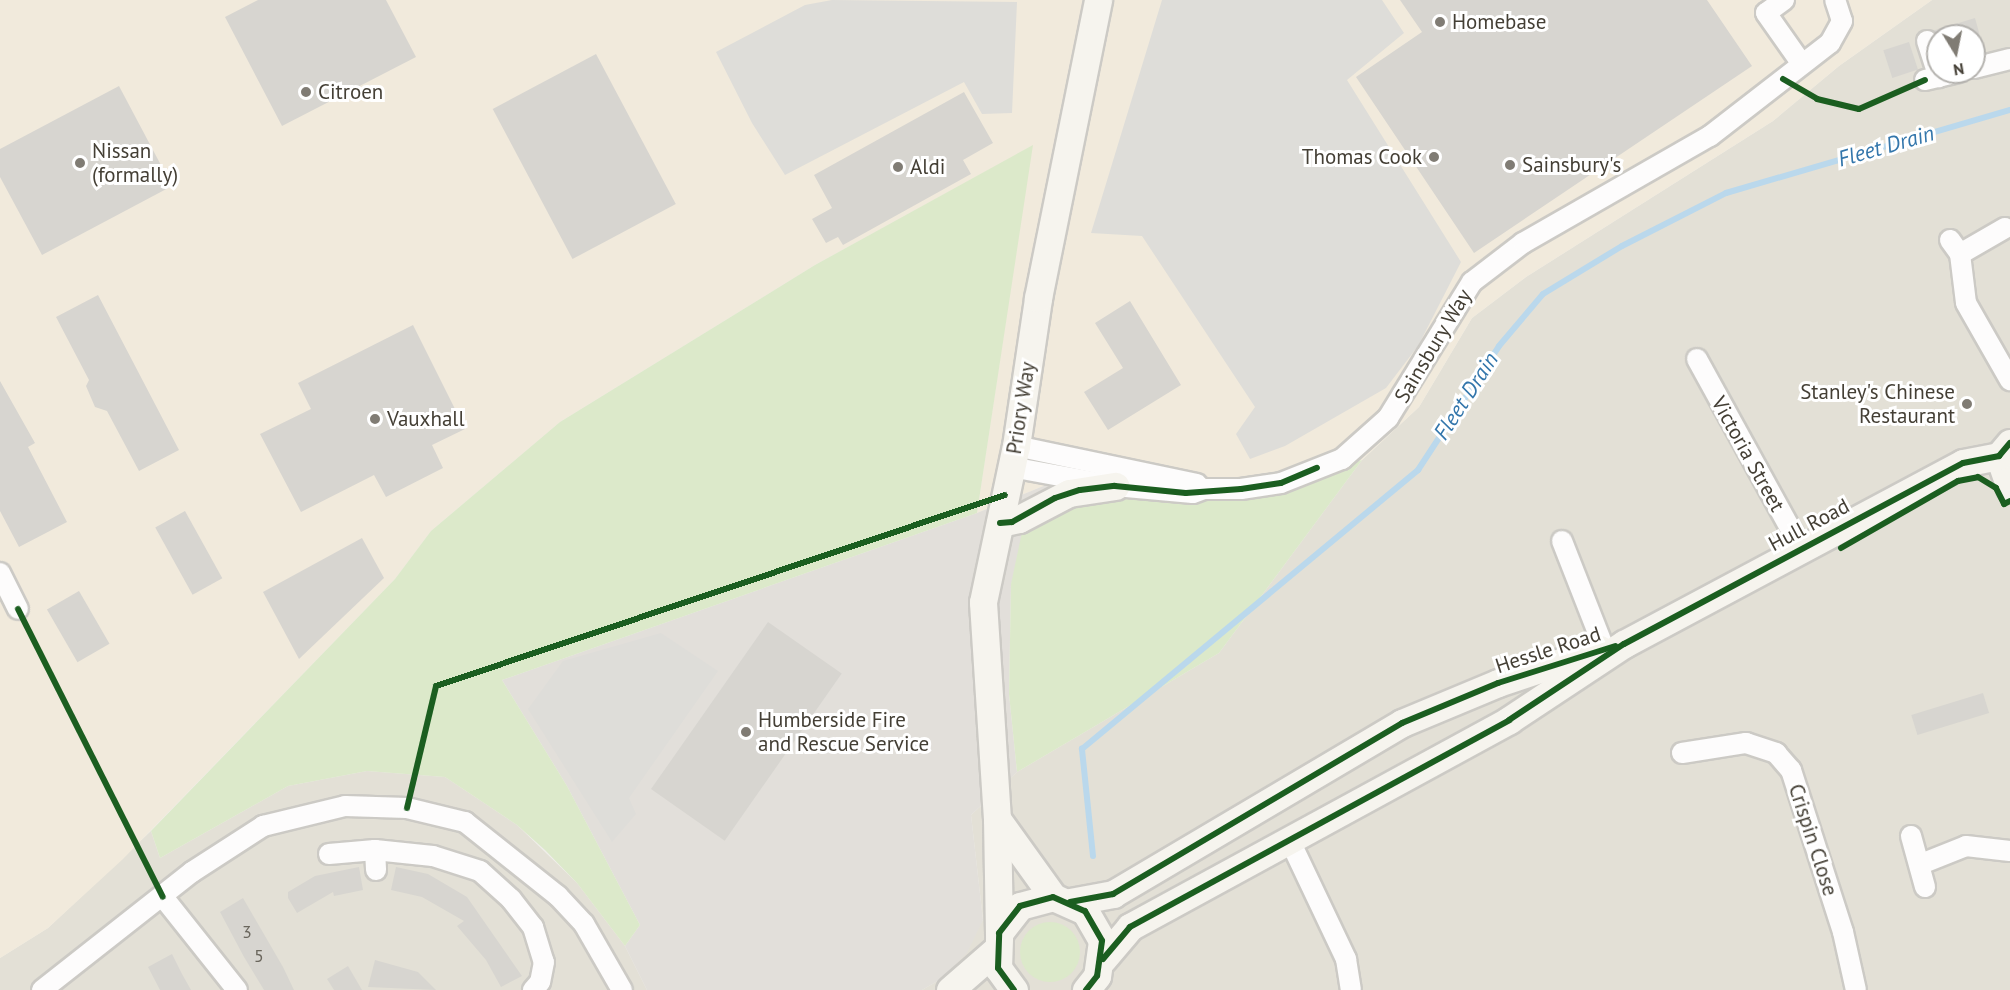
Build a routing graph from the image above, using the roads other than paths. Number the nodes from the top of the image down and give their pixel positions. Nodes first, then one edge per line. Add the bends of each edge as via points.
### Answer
1 (1098, 0) edge
2 (1784, 0) edge
3 (1835, 0) edge
4 (2010, 59) edge
5 (1802, 64) junction
6 (1986, 65) edge
7 (2005, 228) dead end
8 (1697, 358) dead end
9 (2010, 380) edge
10 (2005, 449) edge
11 (1014, 456) junction
12 (1115, 486) junction
13 (2010, 488) edge
14 (1204, 489) junction
15 (1000, 523) junction
16 (1562, 541) dead end
17 (1801, 548) junction
18 (0, 573) edge
19 (18, 609) dead end
20 (1614, 646) junction
21 (1682, 753) dead end
22 (997, 819) junction
23 (1911, 836) dead end
24 (1290, 842) junction
25 (375, 850) junction
26 (2010, 851) edge
27 (329, 854) dead end
28 (1921, 864) junction
29 (376, 870) dead end
30 (1925, 887) dead end
31 (163, 897) junction
32 (1062, 899) junction
33 (997, 942) junction
34 (1096, 979) edge
35 (42, 990) edge
36 (237, 990) edge
37 (533, 990) edge
38 (622, 990) edge
39 (950, 990) edge
40 (1014, 990) edge
41 (1351, 990) edge
42 (1856, 990) edge

1 - 11 street, Priory Way via 1038,298
2 - 5 street via 1766,13
3 - 5 street, Sainsbury Way via 1842,21 1836,37
4 - 6 street
5 - 14 street, Sainsbury Way via 1710,136 1523,243 1472,282 1388,418 1342,459 1281,483
7 - 9 street via 1955,247 1966,303
8 - 17 street, Victoria Street
10 - 13 street
10 - 17 street, Hull Road via 1963,463
11 - 12 street, Sainsbury Way
11 - 14 street, Sainsbury Way via 1179,478
11 - 15 street, Priory Way
12 - 14 street, Sainsbury Way via 1186,493
12 - 15 street via 1069,493 1019,519
15 - 22 street, Priory Way via 983,602
16 - 20 street
17 - 20 street, Hull Road
18 - 19 street
20 - 24 street, Hessle Road via 1509,720
20 - 32 street, Hessle Road via 1498,683 1402,723 1113,894
21 - 42 street, Crispin Close via 1746,743 1776,753 1791,770 1843,932
22 - 32 street
22 - 33 street, Priory Way
23 - 28 street
24 - 34 street, Hessle Road via 1130,927
24 - 41 street via 1316,889 1329,930 1346,959
25 - 27 street
25 - 29 street
25 - 37 street via 433,856 480,871 511,899 533,927 544,955 540,982
26 - 28 street via 1966,846
28 - 30 street
31 - 35 street
31 - 36 street
31 - 38 street via 192,872 263,826 345,806 407,808 465,822 558,896 584,924
32 - 33 street, Hessle Road via 1020,906
32 - 34 street via 1085,911 1096,925
33 - 39 street
33 - 40 street, Priory Way via 998,968

